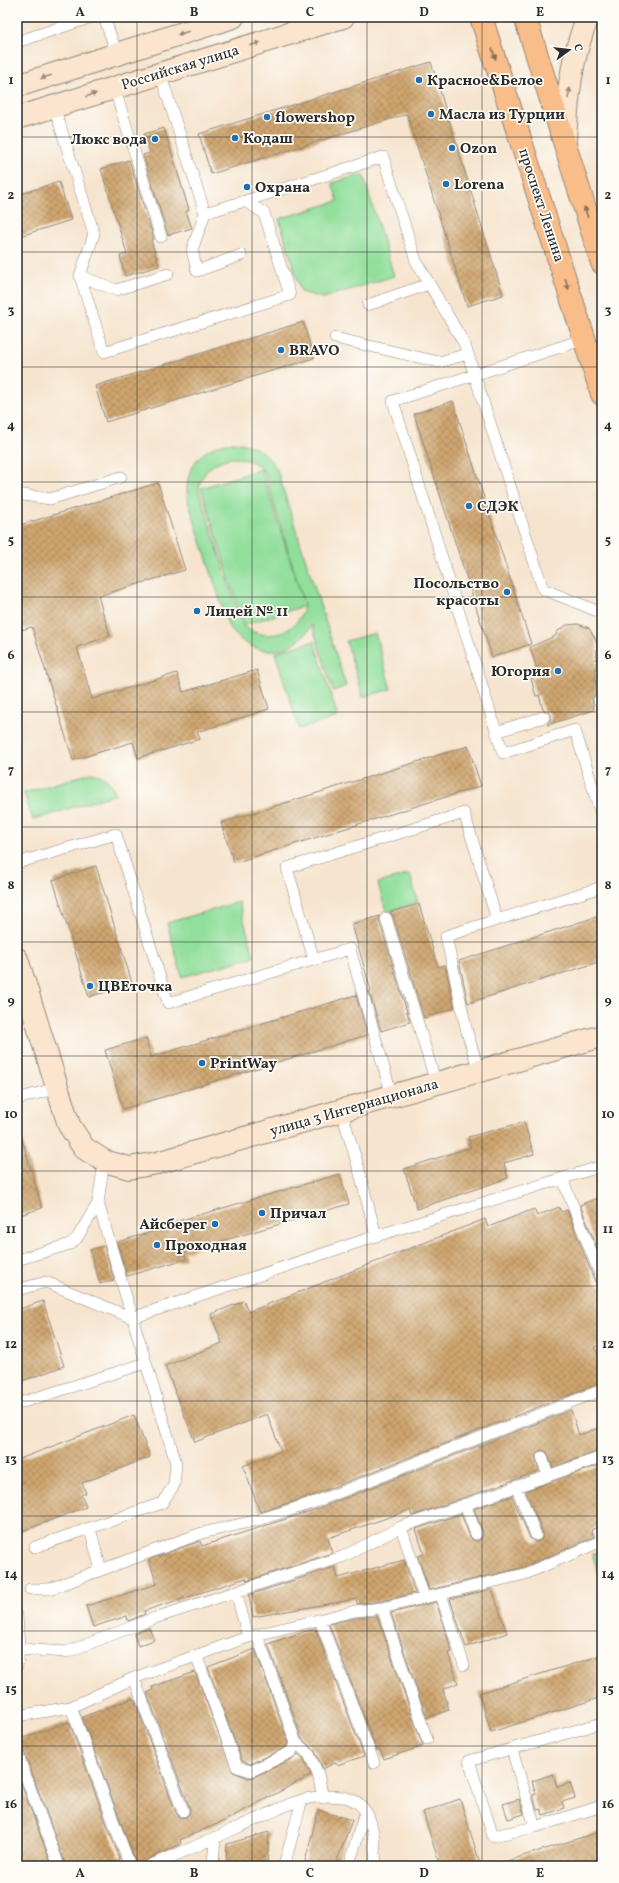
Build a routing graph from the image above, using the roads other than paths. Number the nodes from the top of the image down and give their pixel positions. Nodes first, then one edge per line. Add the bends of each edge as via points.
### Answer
1 (92, 17) edge
2 (104, 17) edge
3 (233, 17) edge
4 (343, 17) edge
5 (481, 17) edge
6 (525, 17) edge
7 (588, 17) edge
8 (17, 42) edge
9 (116, 54) junction
10 (160, 73) junction
11 (17, 86) edge
12 (114, 87) junction
13 (54, 106) junction
14 (17, 118) edge
15 (565, 146) junction
16 (245, 201) junction
17 (204, 213) junction
18 (160, 237) dead end
19 (242, 255) dead end
20 (602, 263) edge
21 (168, 274) dead end
22 (80, 276) junction
23 (429, 284) junction
24 (368, 305) dead end
25 (335, 338) dead end
26 (585, 339) junction
27 (468, 354) junction
28 (474, 375) junction
29 (602, 394) edge
30 (121, 477) dead end
31 (17, 494) edge
32 (602, 613) edge
33 (544, 717) dead end
34 (496, 732) junction
35 (602, 818) edge
36 (17, 863) edge
37 (602, 887) edge
38 (386, 918) dead end
39 (497, 920) junction
40 (17, 960) edge
41 (314, 960) junction
42 (602, 1036) edge
43 (479, 1071) junction
44 (436, 1083) junction
45 (57, 1088) junction
46 (392, 1096) junction
47 (17, 1099) edge
48 (341, 1110) junction
49 (104, 1162) junction
50 (602, 1166) edge
51 (562, 1178) junction
52 (98, 1203) junction
53 (376, 1236) junction
54 (17, 1260) edge
55 (602, 1279) edge
56 (17, 1290) edge
57 (132, 1318) junction
58 (146, 1363) junction
59 (602, 1390) edge
60 (17, 1404) edge
61 (602, 1457) edge
62 (542, 1458) dead end
63 (548, 1476) junction
64 (516, 1486) junction
65 (465, 1504) junction
66 (401, 1527) junction
67 (90, 1529) junction
68 (476, 1534) dead end
69 (536, 1535) dead end
70 (602, 1541) edge
71 (35, 1547) dead end
72 (101, 1570) junction
73 (30, 1589) dead end
74 (236, 1592) junction
75 (441, 1595) junction
76 (424, 1597) junction
77 (382, 1608) junction
78 (17, 1616) edge
79 (320, 1620) junction
80 (252, 1636) junction
81 (19, 1649) junction
82 (196, 1654) junction
83 (464, 1665) dead end
84 (17, 1666) edge
85 (134, 1678) junction
86 (71, 1707) junction
87 (17, 1716) edge
88 (602, 1723) edge
89 (428, 1739) dead end
90 (296, 1743) junction
91 (512, 1750) junction
92 (17, 1753) edge
93 (374, 1762) dead end
94 (322, 1798) junction
95 (302, 1800) junction
96 (602, 1806) edge
97 (183, 1810) dead end
98 (365, 1812) junction
99 (535, 1826) junction
100 (214, 1837) junction
101 (351, 1858) dead end
102 (58, 1866) edge
103 (130, 1866) edge
104 (149, 1866) edge
105 (213, 1866) edge
106 (284, 1866) edge
107 (376, 1866) edge

1 - 8 lane
2 - 9 lane
3 -> 9 street, Российская улица
10 -> 4 street, Российская улица
5 -> 26 main road, проспект Ленина
6 - 15 main road
15 -> 7 street via 567,98
9 -> 11 street, Российская улица
10 - 12 street, Российская улица
10 - 17 lane
13 -> 12 street, Российская улица
12 - 18 lane
13 - 14 street, Российская улица
13 - 22 lane via 94,234
20 -> 15 main road
16 - 17 lane
16 - 22 lane via 264,213 290,295 104,352
16 - 23 lane via 383,157 416,261
17 - 19 lane via 192,250 197,271
21 - 22 lane via 116,290
23 - 24 lane
23 - 27 lane
25 - 27 lane via 439,362
26 - 28 lane
26 - 29 main road, проспект Ленина
27 - 28 lane
28 - 32 lane via 543,589
28 - 34 lane via 393,401
30 - 31 lane via 50,499
33 - 34 lane
34 - 35 lane via 503,753 575,730
36 - 41 lane via 116,834 168,1003
37 - 39 lane
38 - 44 lane
39 - 41 lane via 464,813 286,868
39 - 43 lane via 446,936 467,1032
40 - 45 street
41 - 46 lane via 350,949
42 - 43 street, улица 3 Интернационала
43 - 44 street, улица 3 Интернационала
44 - 46 street, улица 3 Интернационала
45 - 47 lane
45 - 49 street via 69,1125 84,1148
46 - 48 street, улица 3 Интернационала
48 - 49 street, улица 3 Интернационала via 157,1163 129,1168
48 - 53 lane
49 - 52 lane
50 - 51 lane
51 - 53 lane
51 - 55 lane
52 - 54 lane via 70,1244
52 - 57 lane
53 - 57 lane
56 - 57 lane via 46,1282
57 - 58 lane
58 - 60 lane
58 - 67 lane via 176,1463 174,1485 162,1503
59 - 72 lane via 315,1502 258,1520 202,1533
61 - 63 lane
62 - 63 lane
63 - 64 lane
64 - 65 lane
64 - 69 lane
65 - 66 lane
65 - 68 lane
66 - 74 lane via 342,1557
66 - 76 lane
67 - 71 lane
67 - 72 lane
70 - 75 lane via 525,1574
72 - 73 lane via 49,1589
74 - 80 lane
74 - 81 lane via 155,1618 67,1652
75 - 76 lane
75 - 83 lane
76 - 77 lane
77 - 79 lane via 355,1610
77 - 89 lane
78 - 81 lane
79 - 80 lane
79 - 93 lane
80 - 82 lane
80 - 90 lane
81 - 84 lane
82 - 85 lane
82 - 90 lane via 237,1767 251,1771 291,1752
85 - 86 lane
85 - 97 lane
86 - 87 lane
86 - 103 lane
88 - 91 lane
90 - 94 lane via 309,1754 318,1774
91 - 99 lane
91 - 99 lane via 469,1761 493,1836
92 - 102 lane
94 - 95 lane
94 - 98 lane via 332,1796 353,1800
95 - 100 lane
95 - 106 lane
96 - 99 lane
98 - 101 lane
98 - 107 lane via 373,1830
100 - 104 lane
100 - 105 lane

